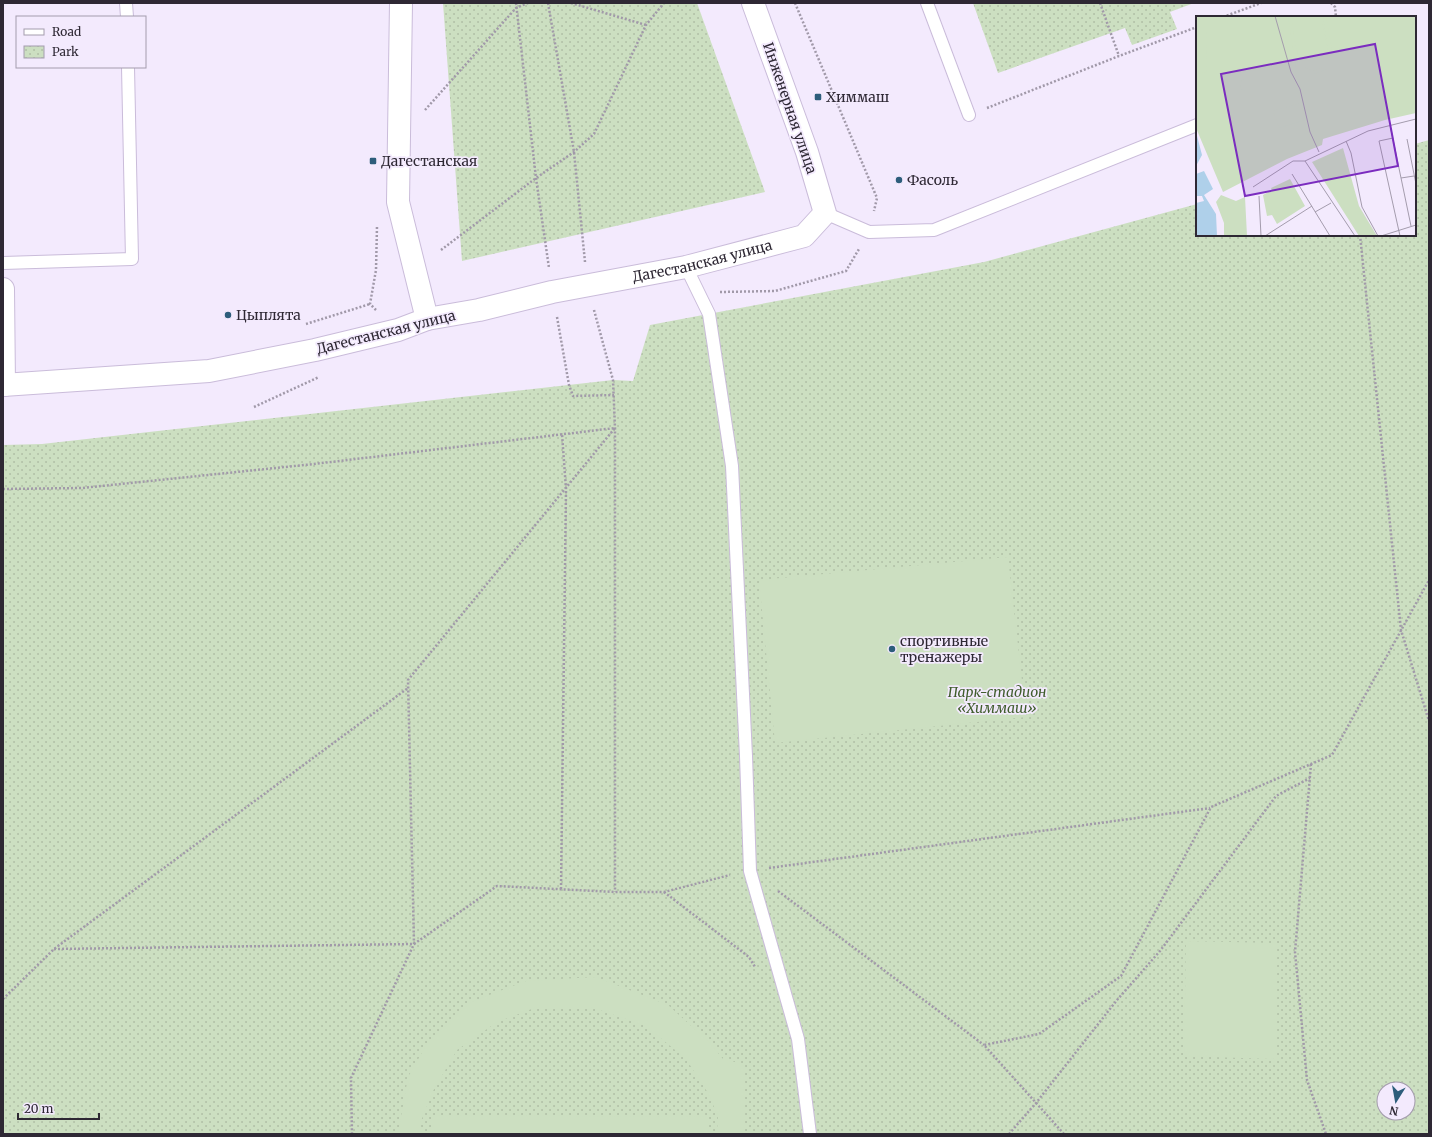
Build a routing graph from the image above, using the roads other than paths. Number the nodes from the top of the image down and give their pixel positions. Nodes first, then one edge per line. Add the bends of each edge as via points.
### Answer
1 (126, 3) edge
2 (401, 3) edge
3 (753, 3) edge
4 (927, 3) edge
5 (127, 16) edge
6 (128, 68) edge
7 (969, 115) road end
8 (1196, 125) edge
9 (825, 213) junction
10 (3, 263) edge
11 (686, 267) junction
12 (3, 289) edge
13 (427, 319) junction
14 (4, 385) edge
15 (810, 1134) edge

1 - 5 lane
2 - 13 street via 398,202
3 - 9 street, Инженерная улица via 807,152
4 - 7 lane
6 - 10 lane via 132,259
8 - 9 lane via 934,230 869,232
9 - 11 street, Дагестанская улица via 804,236
11 - 13 street, Дагестанская улица
11 - 15 lane via 709,314 732,466 750,870 798,1039
12 - 14 street
13 - 14 street, Дагестанская улица via 398,330 315,350 209,371

